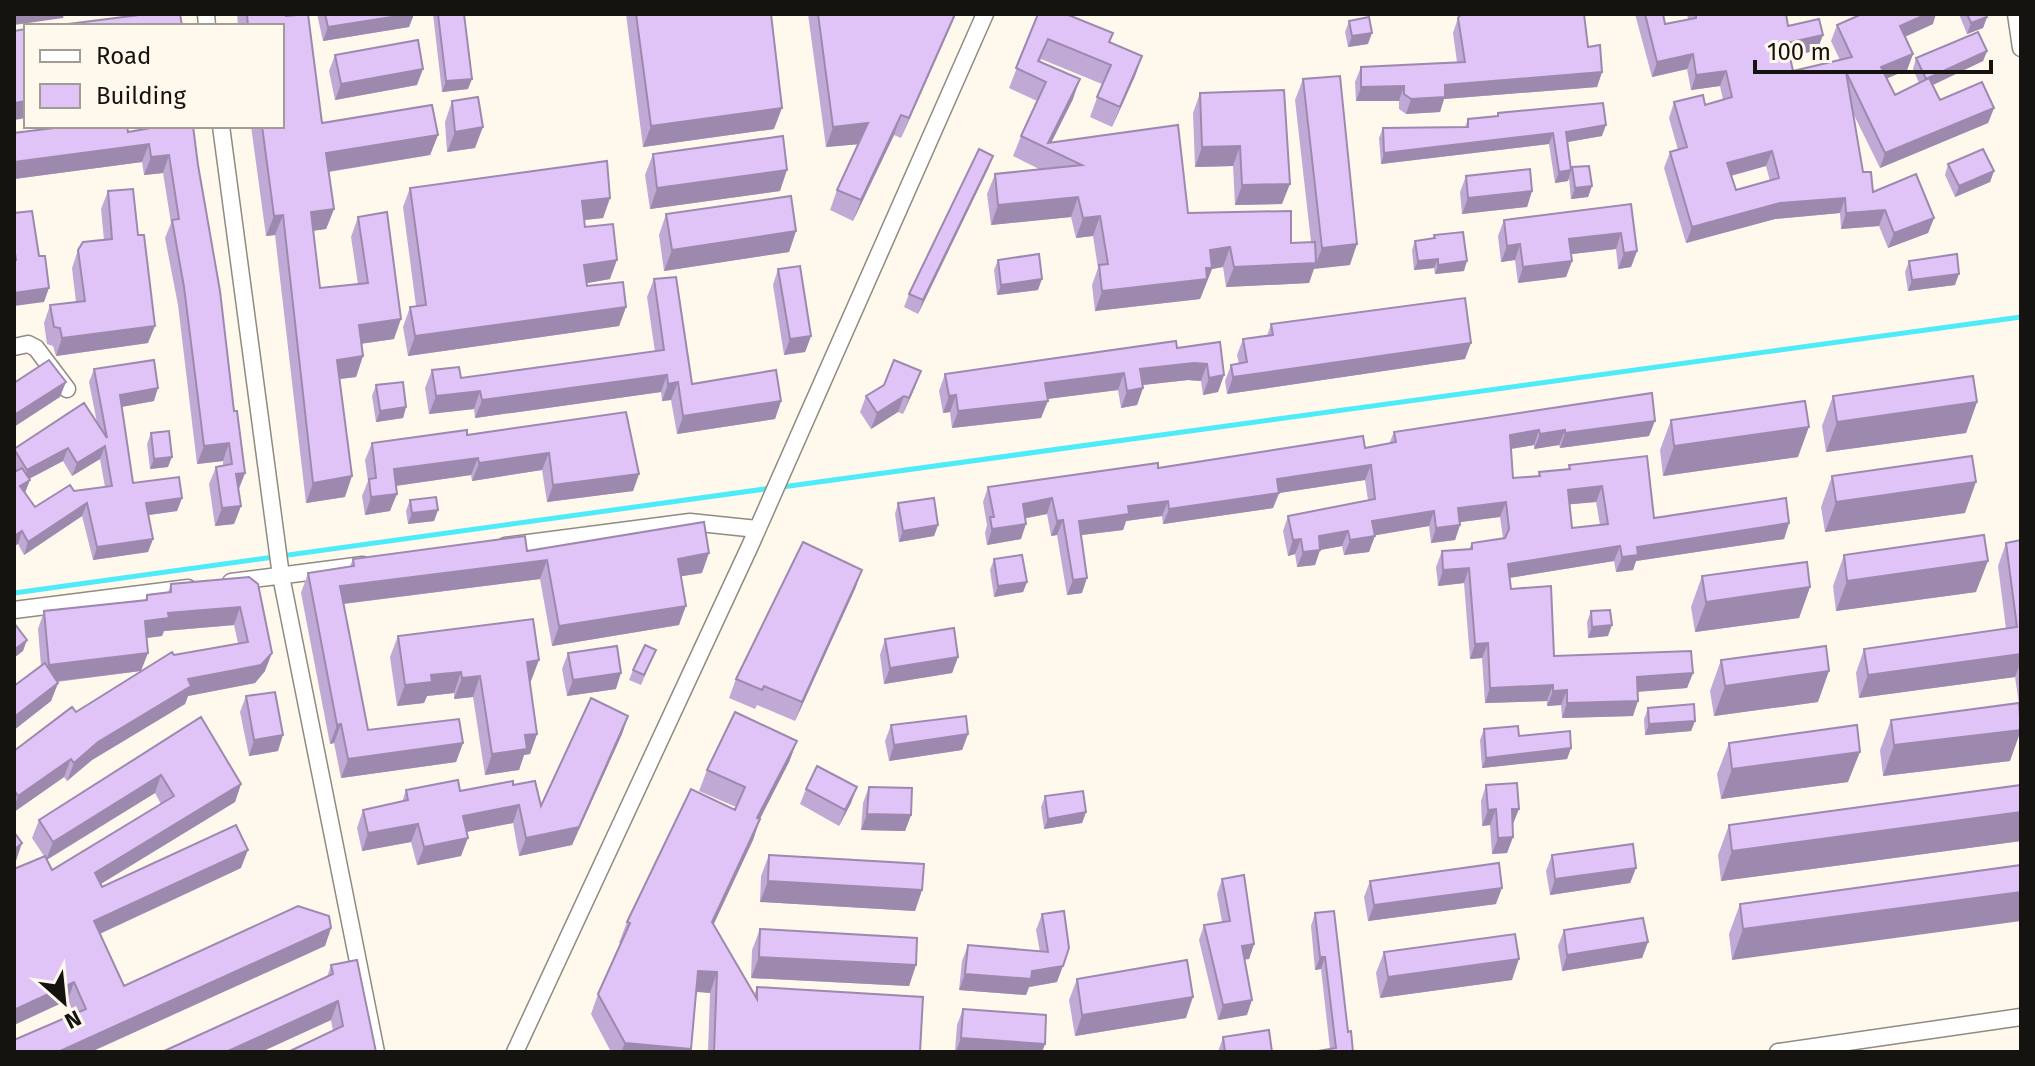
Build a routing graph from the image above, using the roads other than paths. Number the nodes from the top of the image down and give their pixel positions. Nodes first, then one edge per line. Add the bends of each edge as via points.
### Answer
1 (985, 14) edge
2 (2016, 14) edge
3 (2021, 48) edge
4 (221, 128) edge
5 (14, 347) edge
6 (67, 389) edge
7 (757, 529) junction
8 (485, 549) edge
9 (375, 563) edge
10 (280, 571) junction
11 (14, 610) edge
12 (2021, 1017) edge
13 (376, 1052) edge
14 (515, 1052) edge
15 (1778, 1052) edge

1 - 7 street
2 - 3 street
4 - 10 street
5 - 6 street via 36,348
7 - 8 street via 690,522
7 - 14 street
9 - 10 street
10 - 11 street
10 - 13 street
12 - 15 street

